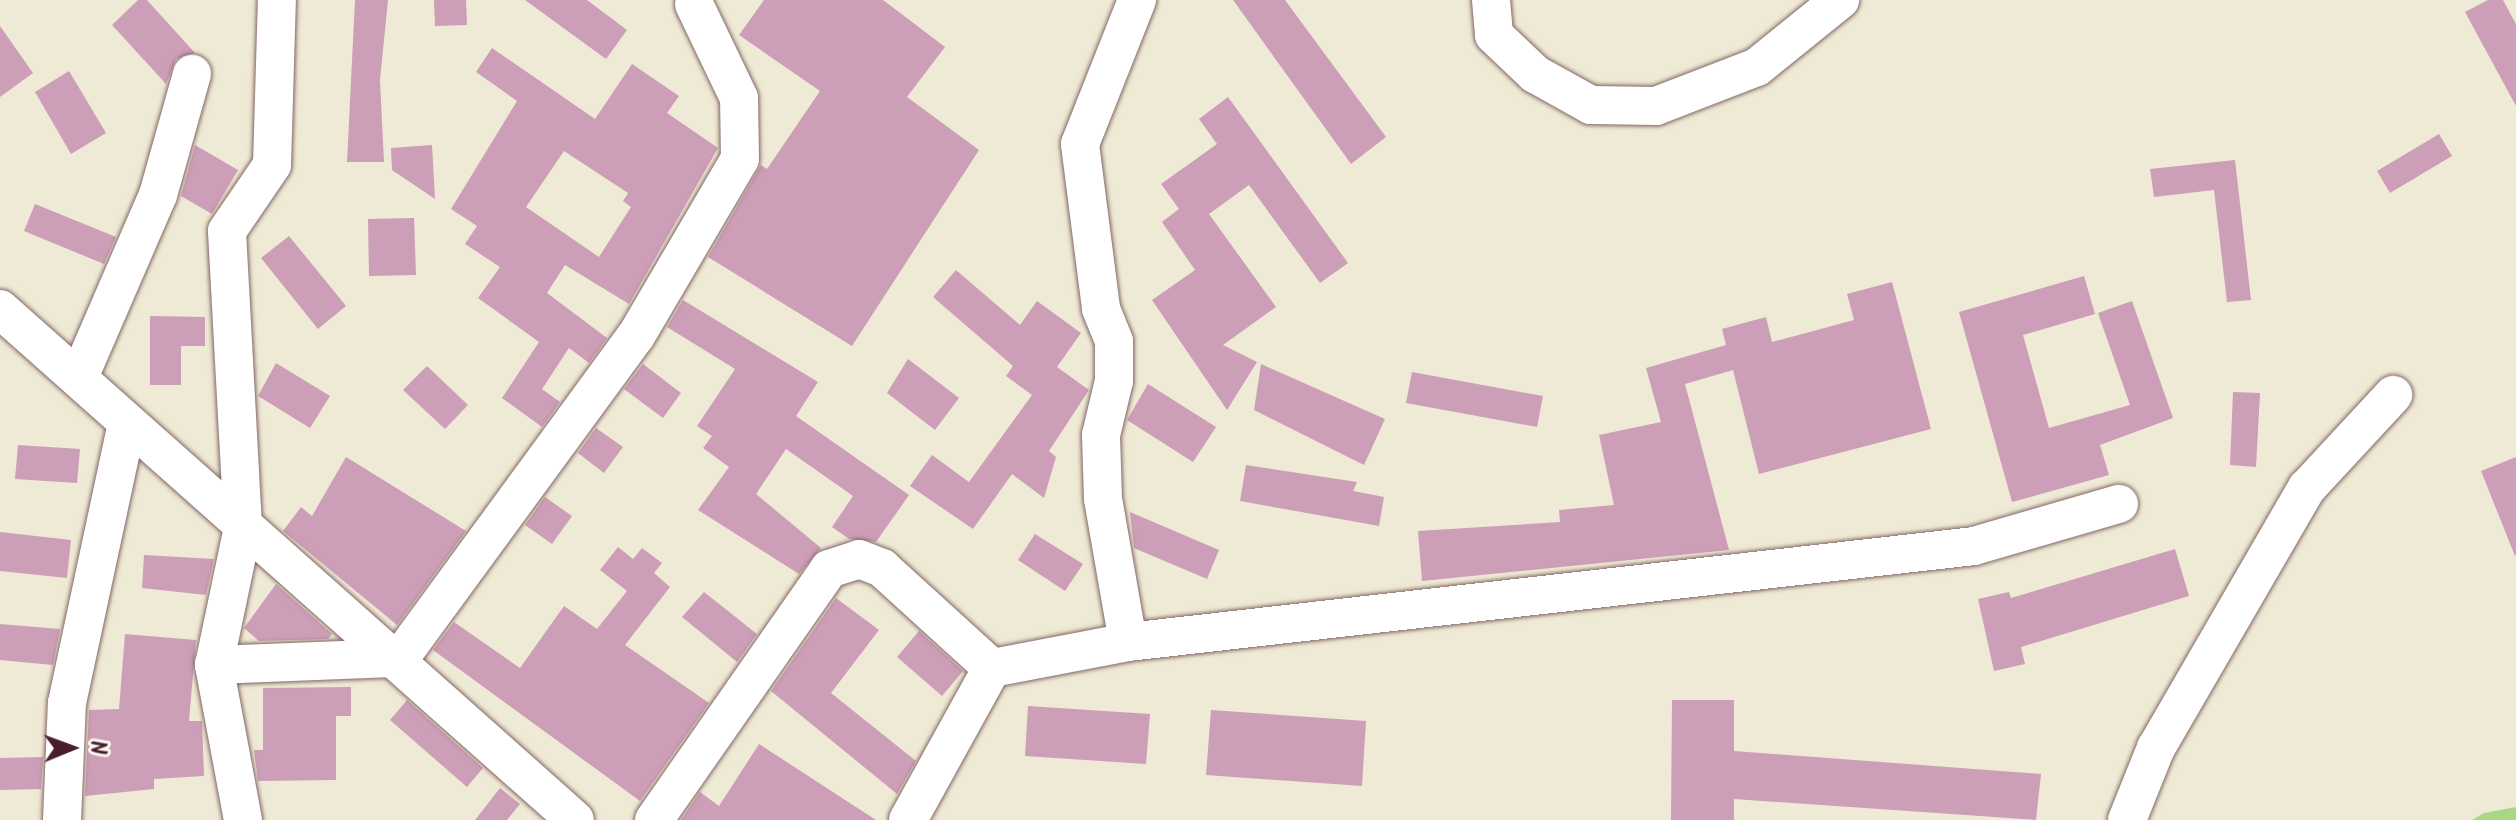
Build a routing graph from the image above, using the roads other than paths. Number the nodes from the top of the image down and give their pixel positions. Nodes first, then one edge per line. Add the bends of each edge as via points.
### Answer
1 (277, 0) edge
2 (1137, 0) edge
3 (1491, 0) edge
4 (1840, 0) edge
5 (694, 4) dead end
6 (192, 74) dead end
7 (0, 309) edge
8 (80, 375) junction
9 (2393, 395) dead end
10 (127, 424) junction
11 (2119, 504) dead end
12 (243, 527) junction
13 (1128, 642) junction
14 (400, 658) junction
15 (214, 665) junction
16 (992, 668) junction
17 (62, 820) edge
18 (243, 820) edge
19 (575, 820) edge
20 (654, 820) edge
21 (908, 820) edge
22 (2127, 820) edge

1 - 12 street via 272,165 227,231
2 - 13 street via 1080,144 1101,308 1114,341 1114,381 1101,435 1103,499
3 - 4 street via 1494,35 1535,74 1591,105 1656,106 1757,67
5 - 14 street via 739,98 740,159 636,336
6 - 8 street via 158,195
7 - 8 street
8 - 10 street
9 - 22 street via 2307,488 2156,748
10 - 12 street
10 - 17 street via 67,703
11 - 13 street via 1974,546
12 - 14 street
12 - 15 street
13 - 16 street
14 - 15 street
14 - 19 street
15 - 18 street
16 - 20 street via 882,568 859,559 829,569
16 - 21 street

